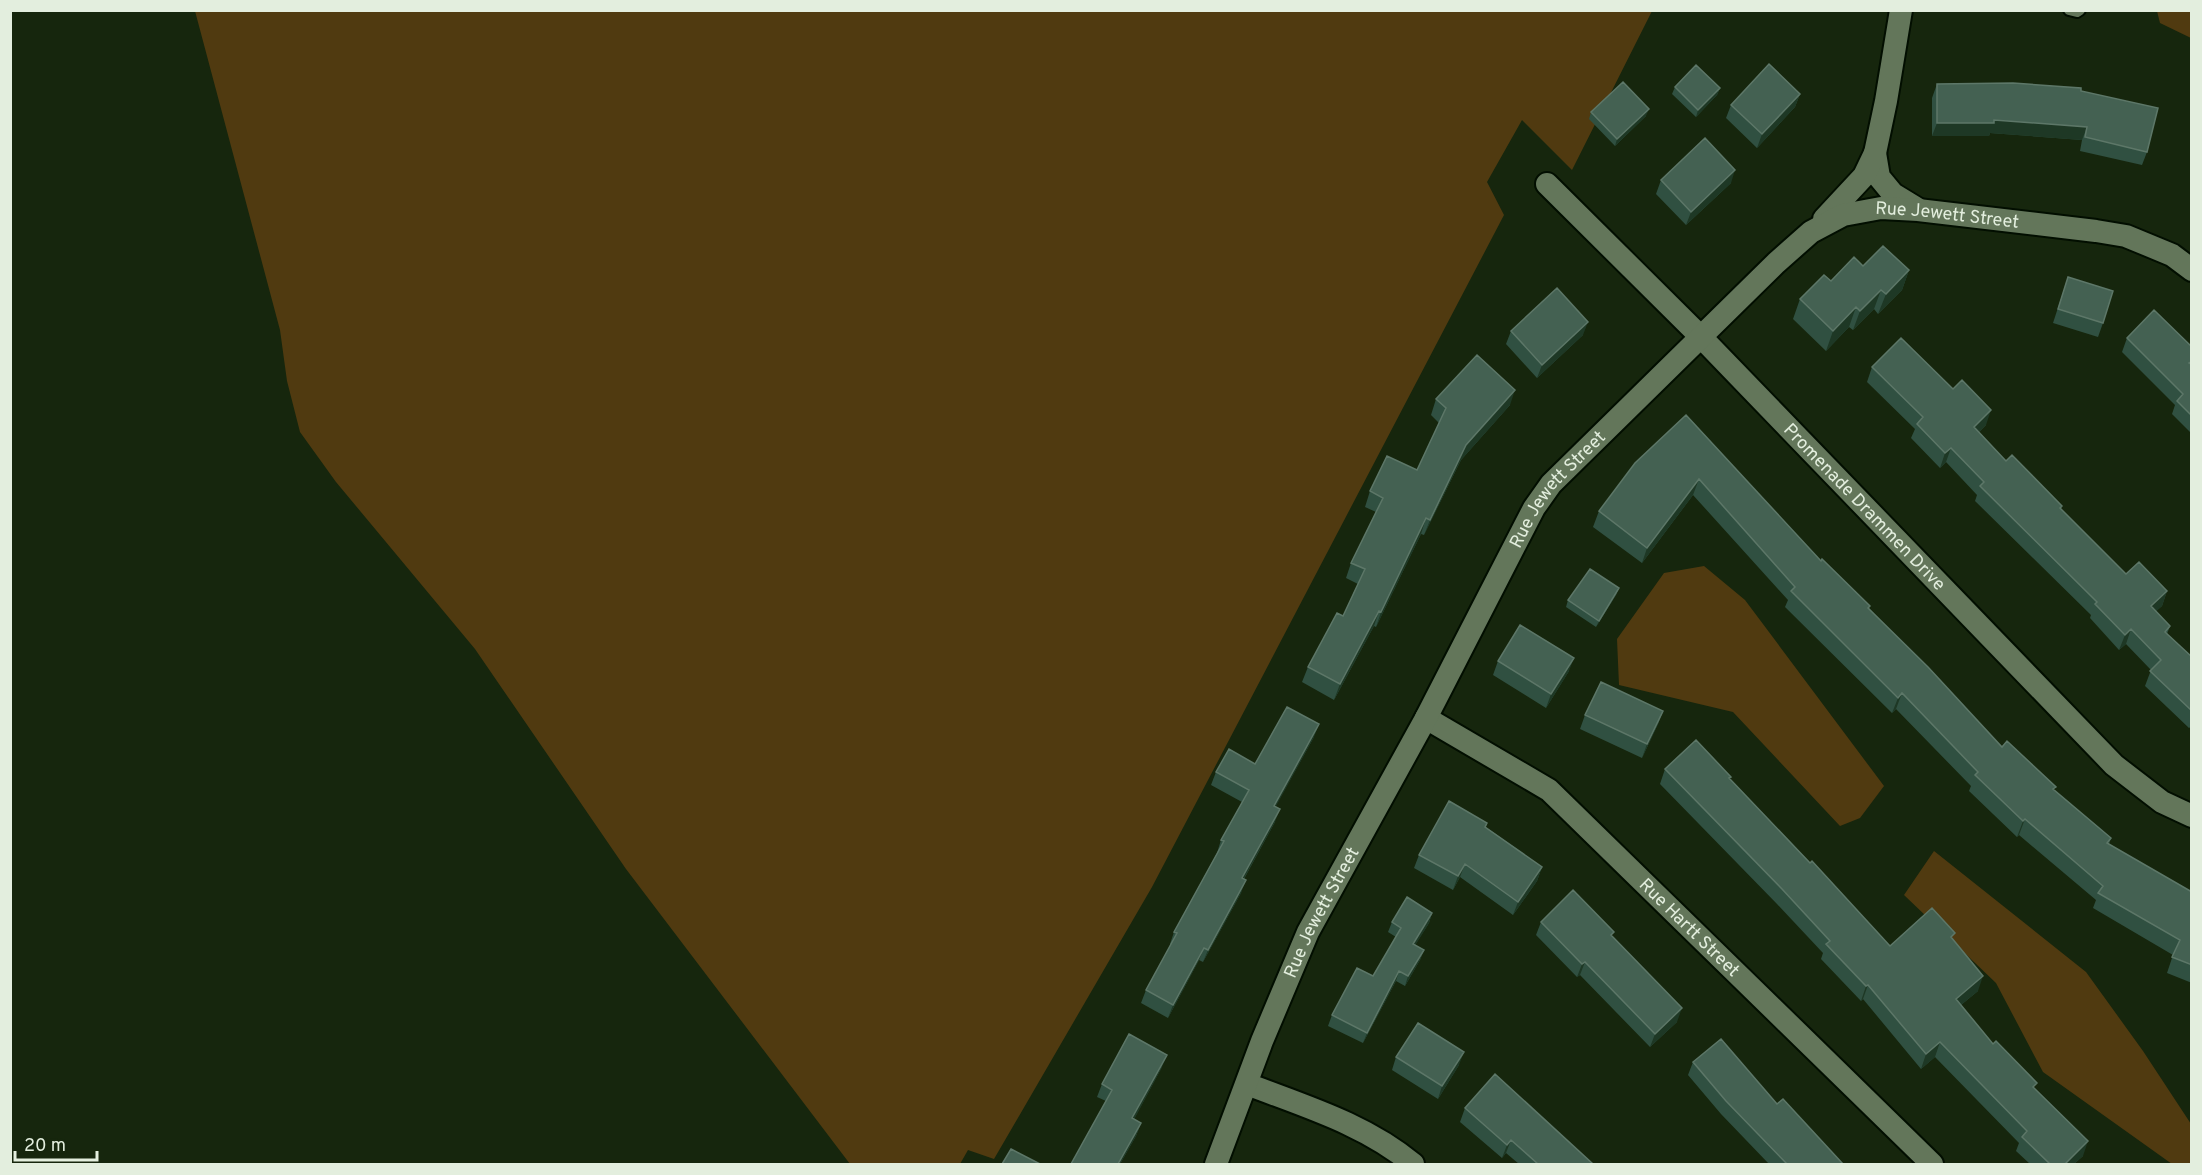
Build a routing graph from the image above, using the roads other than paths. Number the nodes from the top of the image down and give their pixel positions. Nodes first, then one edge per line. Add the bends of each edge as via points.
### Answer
1 (1901, 10) edge
2 (2069, 10) edge
3 (2080, 10) edge
4 (1875, 153) junction
5 (1547, 184) dead end
6 (1918, 210) junction
7 (1811, 232) junction
8 (2192, 270) edge
9 (1701, 337) junction
10 (1426, 718) junction
11 (2192, 816) edge
12 (1247, 1084) junction
13 (1216, 1164) edge
14 (1413, 1164) edge
15 (1932, 1164) edge

1 - 4 street
2 - 3 lane
4 - 6 street via 1879,177 1893,194
4 - 7 street via 1864,176
5 - 9 street, Promenade Drammen Drive
6 - 7 street, Rue Jewett Street via 1881,208 1852,213
6 - 8 street, Rue Jewett Street via 2126,236 2172,255
7 - 9 street, Rue Jewett Street
9 - 10 street, Rue Jewett Street via 1545,492
9 - 11 street, Promenade Drammen Drive via 2114,765 2162,802
10 - 12 street, Rue Jewett Street via 1308,932
10 - 15 street, Rue Hartt Street via 1549,790
12 - 13 street, Rue Jewett Street
12 - 14 street via 1347,1122

